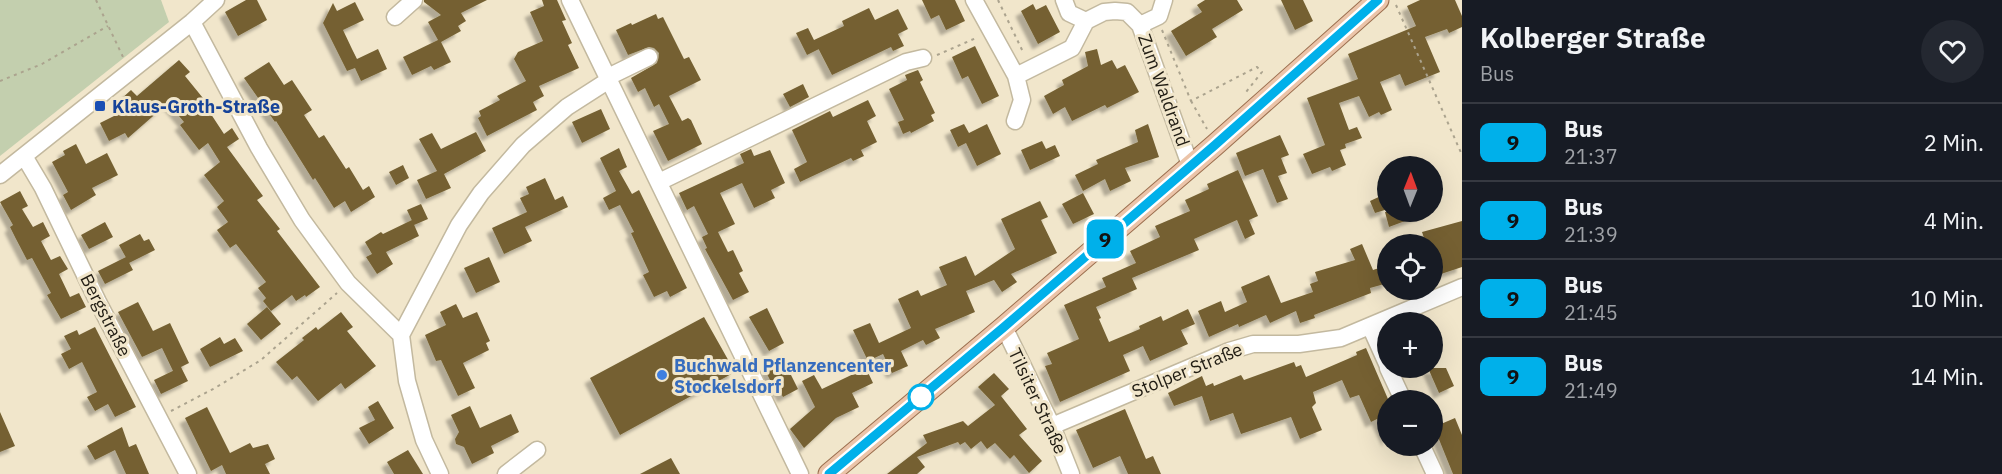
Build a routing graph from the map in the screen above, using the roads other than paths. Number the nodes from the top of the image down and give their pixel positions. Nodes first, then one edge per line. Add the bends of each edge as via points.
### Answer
1 (216, 0) edge
2 (414, 0) edge
3 (570, 0) edge
4 (974, 0) edge
5 (1064, 0) edge
6 (1378, 0) edge
7 (1162, 8) edge
8 (395, 17) dead end
9 (1086, 21) junction
10 (192, 22) junction
11 (1140, 25) junction
12 (650, 57) dead end
13 (923, 58) road end
14 (1016, 76) junction
15 (608, 79) junction
16 (1015, 121) dead end
17 (24, 156) junction
18 (1190, 165) junction
19 (0, 175) edge
20 (659, 182) junction
21 (1462, 287) edge
22 (1370, 326) junction
23 (1004, 327) junction
24 (401, 335) junction
25 (1377, 342) edge
26 (1052, 426) junction
27 (537, 450) dead end
28 (1426, 456) edge
29 (188, 474) edge
30 (440, 474) edge
31 (506, 474) edge
32 (800, 474) edge
33 (829, 474) edge
34 (1071, 474) edge
35 (1434, 474) edge

1 - 10 street
2 - 8 street
3 - 15 street
4 - 14 street
5 - 9 street via 1069,13
6 - 18 main road
7 - 11 street
9 - 11 street, Zum Waldrand via 1115,11 1127,12
9 - 14 street via 1072,48
10 - 17 street
10 - 24 street via 302,220 348,283
11 - 18 street, Zum Waldrand
12 - 15 street
13 - 20 street via 906,62
14 - 16 street via 1022,100
15 - 20 street
15 - 24 street via 567,107 523,145 481,193 459,225
17 - 19 street
17 - 29 street, Bergstraße
18 - 23 main road
20 - 32 street
21 - 22 street, Stolper Straße
22 - 25 street
22 - 26 street, Stolper Straße via 1323,341 1244,346
23 - 26 street, Tilsiter Straße
23 - 33 main road
24 - 30 street via 413,401 424,440
26 - 34 street, Tilsiter Straße
27 - 31 street
28 - 35 street

